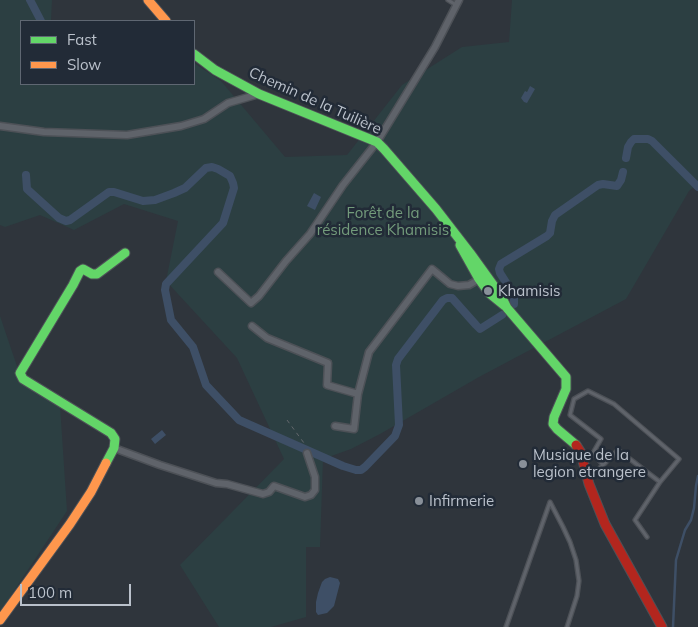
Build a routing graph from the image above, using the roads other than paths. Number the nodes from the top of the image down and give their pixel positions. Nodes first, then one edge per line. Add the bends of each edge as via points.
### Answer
1 (148, 0) edge
2 (448, 0) edge
3 (458, 2) edge
4 (165, 20) edge
5 (195, 55) edge
6 (259, 94) junction
7 (0, 126) edge
8 (377, 142) junction
9 (125, 253) dead end
10 (218, 272) dead end
11 (482, 276) junction
12 (507, 308) junction
13 (252, 326) dead end
14 (358, 394) junction
15 (335, 426) dead end
16 (114, 448) junction
17 (306, 450) road end
18 (602, 465) junction
19 (588, 479) junction
20 (660, 482) junction
21 (647, 537) dead end
22 (0, 620) edge
23 (506, 627) edge
24 (567, 627) edge
25 (662, 627) edge

1 - 4 street
2 - 3 lane
3 - 8 street
5 - 6 street, Chemin de la Tuilière via 215,70
6 - 7 street via 228,103 204,119 127,134 44,132
6 - 8 street, Chemin de la Tuilière
8 - 10 street via 310,234 252,303
8 - 11 street, Chemin de la Tuilière via 453,232
9 - 16 street via 97,274 80,271 20,373 23,379 111,432 115,439
11 - 12 street via 498,292
11 - 12 street via 489,293
11 - 14 street via 469,285 458,286 450,284 432,269 369,352
12 - 19 street via 566,377 566,389 553,424 577,446
13 - 14 street via 267,338 328,363 327,385
14 - 15 street via 354,429
16 - 17 street via 216,483 263,494 274,486 304,497 315,490 315,477
16 - 22 street via 70,524
18 - 19 lane
18 - 20 lane via 618,450
18 - 20 lane via 593,453 601,439 570,415 574,399 588,391 614,404 679,459
19 - 25 street via 605,524
20 - 21 lane via 635,520
23 - 24 lane via 550,502 570,542 579,581

